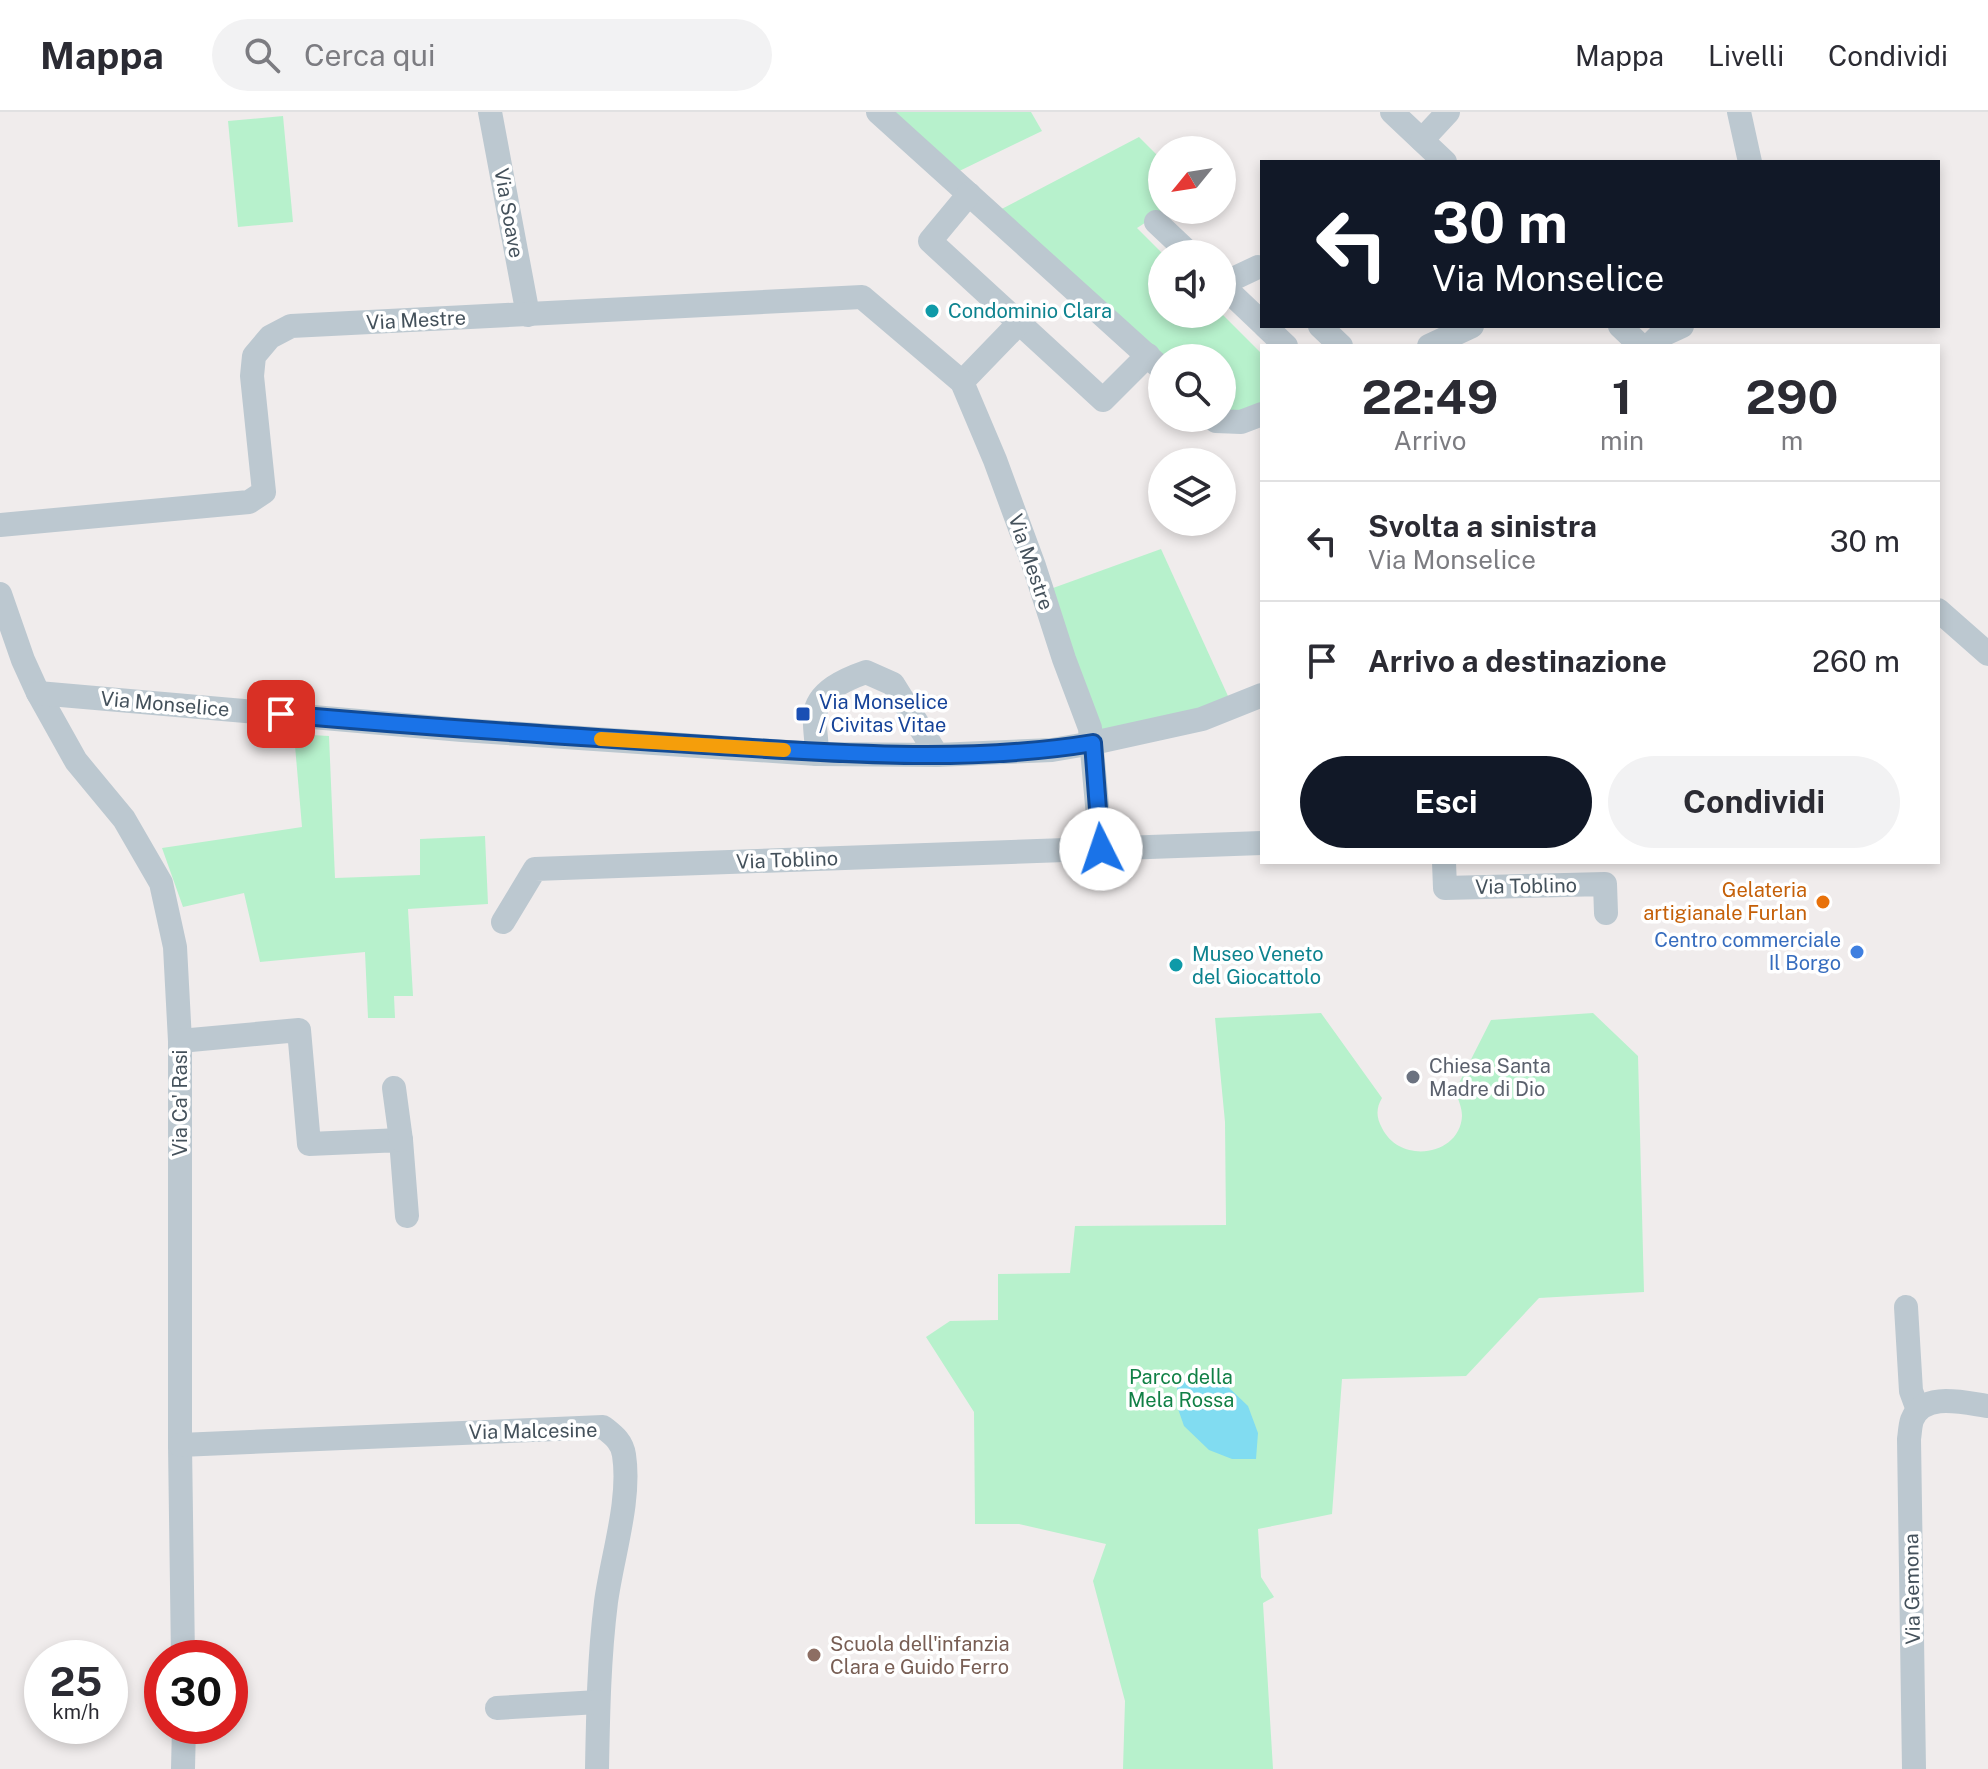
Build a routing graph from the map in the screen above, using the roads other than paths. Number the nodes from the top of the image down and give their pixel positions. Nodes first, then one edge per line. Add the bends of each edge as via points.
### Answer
1 (490, 112) edge
2 (878, 112) edge
3 (1392, 112) edge
4 (1448, 112) edge
5 (1739, 112) edge
6 (1422, 140) junction
7 (1443, 160) edge
8 (1750, 160) edge
9 (969, 194) junction
10 (1158, 224) edge
11 (1175, 240) edge
12 (1260, 267) edge
13 (1236, 278) edge
14 (1236, 297) edge
15 (528, 315) junction
16 (1260, 320) edge
17 (1020, 322) junction
18 (1268, 328) edge
19 (1322, 328) edge
20 (1418, 328) edge
21 (1468, 328) edge
22 (1622, 328) edge
23 (1678, 328) edge
24 (1284, 344) edge
25 (1339, 344) edge
26 (1431, 344) edge
27 (1434, 344) edge
28 (1639, 344) edge
29 (1651, 344) edge
30 (1148, 356) edge
31 (1148, 367) edge
32 (962, 382) junction
33 (1260, 415) edge
34 (1236, 422) edge
35 (0, 525) edge
36 (0, 594) edge
37 (1940, 612) edge
38 (1988, 654) edge
39 (38, 693) junction
40 (1260, 696) edge
41 (1093, 743) junction
42 (817, 754) junction
43 (937, 755) junction
44 (1260, 843) edge
45 (1101, 849) junction
46 (1444, 864) edge
47 (1606, 913) dead end
48 (503, 922) dead end
49 (180, 1041) junction
50 (394, 1088) dead end
51 (401, 1140) junction
52 (407, 1216) dead end
53 (1906, 1307) dead end
54 (1988, 1406) edge
55 (1918, 1410) junction
56 (180, 1445) junction
57 (183, 1640) edge
58 (598, 1702) junction
59 (497, 1708) dead end
60 (184, 1744) edge
61 (183, 1769) edge
62 (597, 1769) edge
63 (1914, 1769) edge

1 - 15 street, Via Soave
2 - 9 street
3 - 6 street
4 - 6 street
5 - 8 street
6 - 7 street
9 - 17 street via 930,241
9 - 30 street
10 - 11 street
12 - 13 street
14 - 16 street
15 - 32 street, Via Mestre via 862,297
15 - 35 street, Via Mestre via 291,326 270,337 254,356 264,492 249,502
17 - 31 street via 1103,400
17 - 32 street
18 - 24 street
19 - 25 street
20 - 26 street
21 - 27 street
22 - 28 street
23 - 29 street
32 - 41 street, Via Mestre via 1034,566
33 - 34 street
36 - 39 street, Via Ca' Rasi
37 - 38 street
39 - 42 street, Via Monselice
39 - 49 street, Via Ca' Rasi via 76,761 124,819 161,883 175,947
40 - 41 street, Via Monselice via 1202,719
41 - 43 street, Via Monselice
41 - 45 street
42 - 43 street, Via Monselice
42 - 43 street via 815,714 820,699 866,672 893,684
44 - 45 street, Via Toblino
45 - 48 street, Via Toblino via 535,869
46 - 47 street, Via Toblino via 1445,888 1605,884
49 - 51 street via 299,1030 309,1144
49 - 56 street, Via Ca' Rasi
50 - 51 street
51 - 52 street
53 - 55 street, Via Gemona via 1911,1391
54 - 55 street via 1940,1401
55 - 63 street, Via Gemona via 1909,1439
56 - 57 street, Via Ca' Rasi
56 - 58 street, Via Malcesine via 603,1427 624,1454 625,1490 607,1599
58 - 59 street
58 - 62 street, Via Malcesine
60 - 61 street

